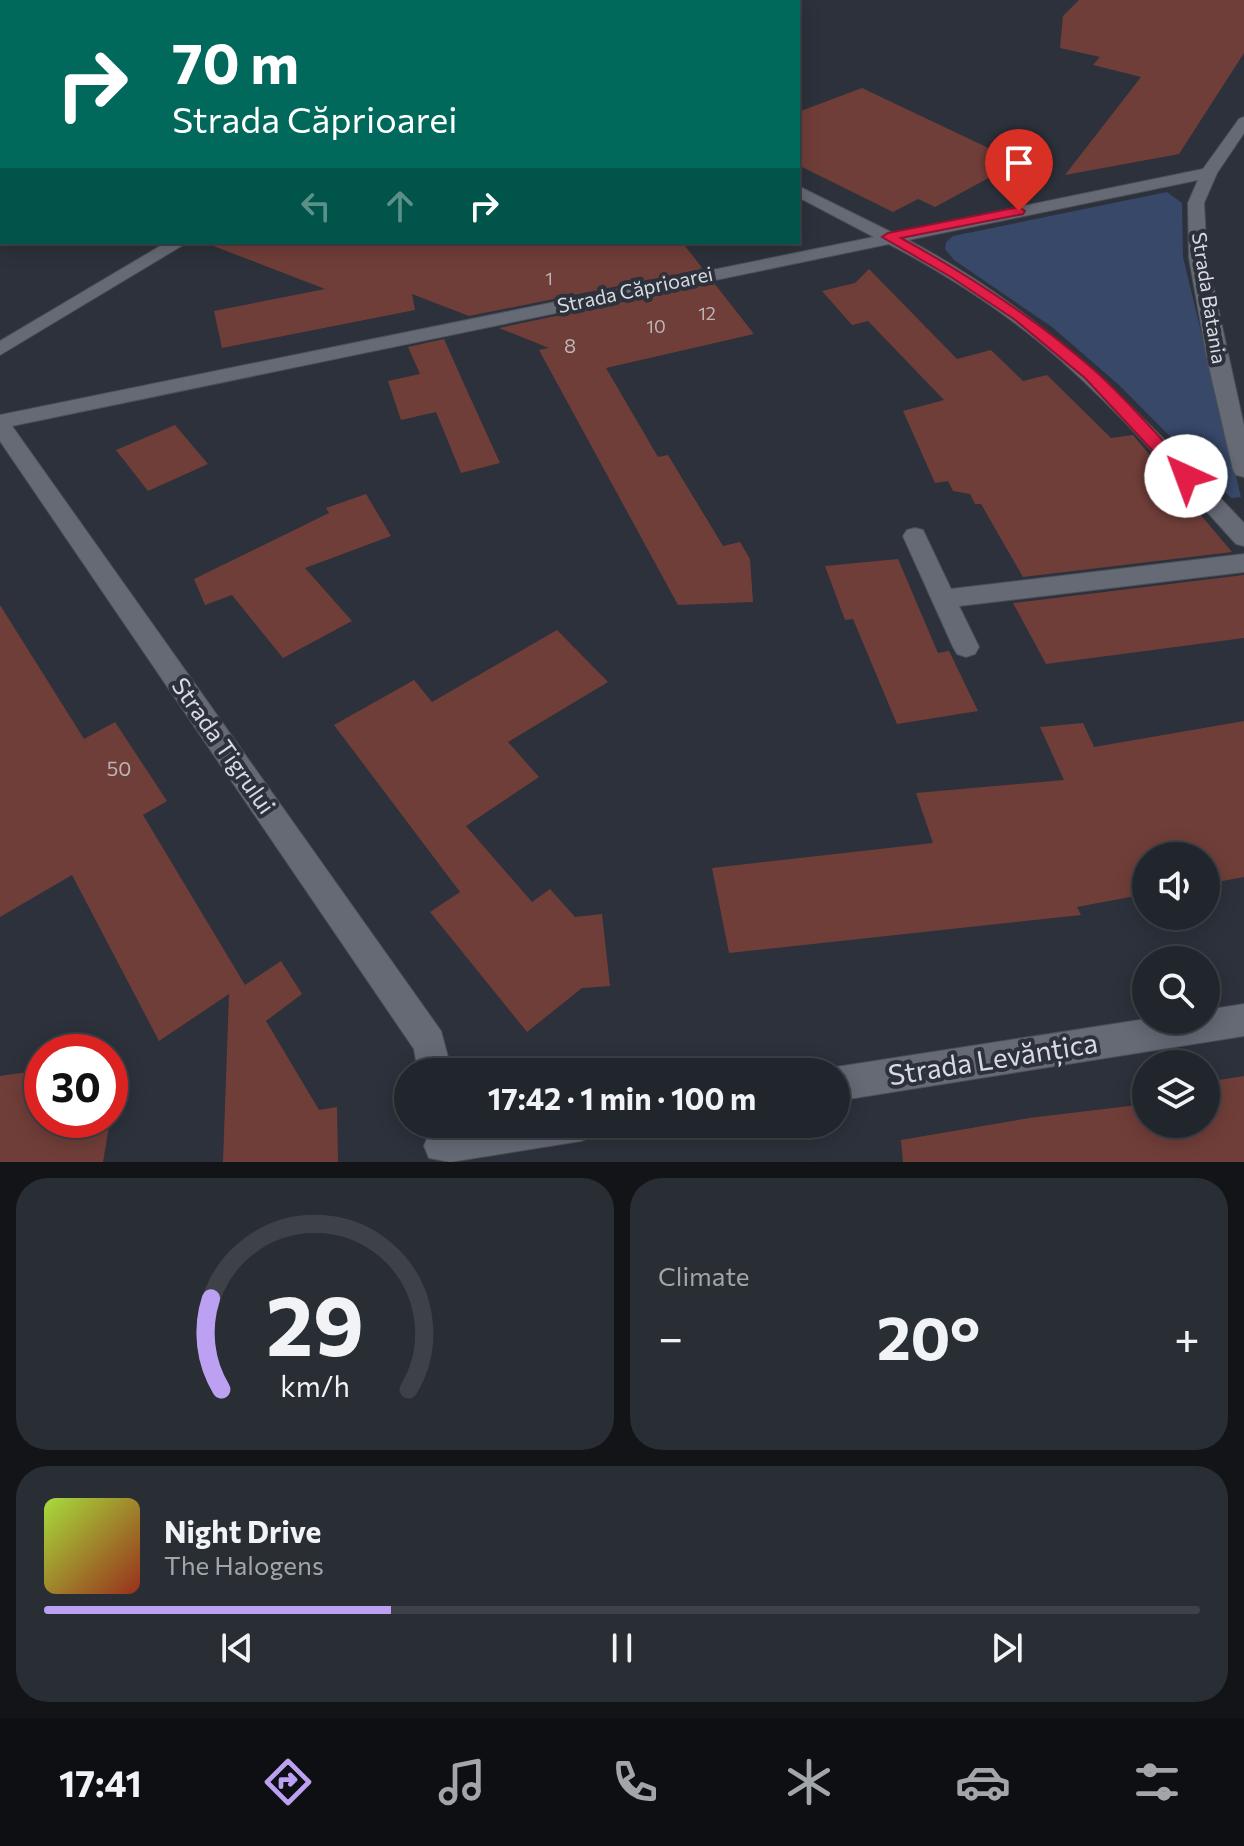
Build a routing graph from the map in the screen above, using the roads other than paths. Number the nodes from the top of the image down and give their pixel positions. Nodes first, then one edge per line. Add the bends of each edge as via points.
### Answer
1 (1244, 122) edge
2 (1209, 173) junction
3 (800, 192) edge
4 (888, 237) junction
5 (176, 244) edge
6 (0, 349) edge
7 (0, 424) edge
8 (1244, 470) edge
9 (915, 536) dead end
10 (1244, 538) edge
11 (1244, 563) edge
12 (944, 599) junction
13 (966, 647) dead end
14 (1244, 1020) edge
15 (432, 1058) edge
16 (850, 1082) edge
17 (482, 1138) edge
18 (440, 1144) edge

1 - 2 street
2 - 4 street, Strada Căprioarei
2 - 8 street, Strada Batania via 1196,203 1198,258
3 - 4 street
4 - 7 street, Strada Căprioarei
4 - 10 street via 1019,316 1090,374
5 - 6 street
7 - 15 street, Strada Tigrului via 429,1043
9 - 12 street
11 - 12 street
12 - 13 street
14 - 16 street, Strada Levănțica
17 - 18 street

